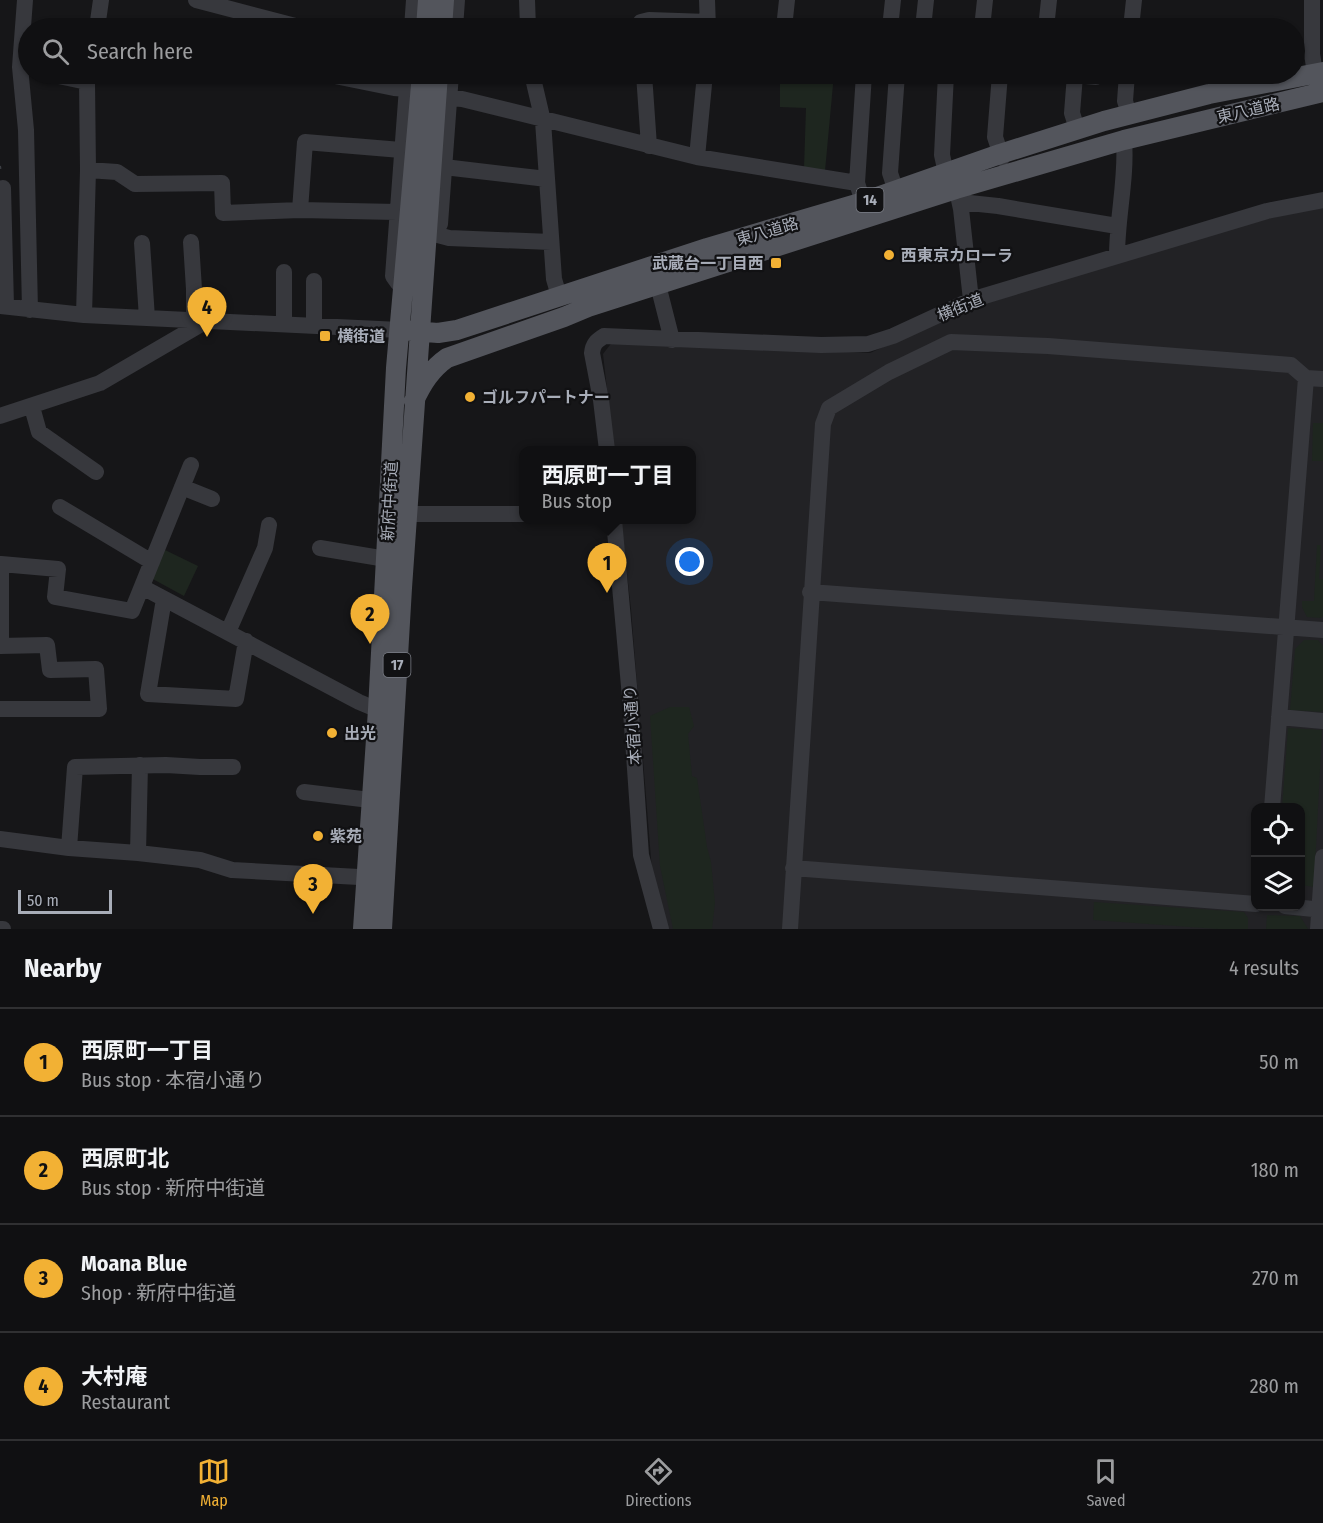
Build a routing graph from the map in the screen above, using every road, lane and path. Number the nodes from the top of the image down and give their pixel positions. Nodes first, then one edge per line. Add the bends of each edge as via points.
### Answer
1 (25, 0) edge
2 (101, 0) edge
3 (196, 0) edge
4 (414, 0) edge
5 (428, 0) edge
6 (444, 0) edge
7 (457, 0) edge
8 (527, 0) edge
9 (707, 0) edge
10 (787, 0) edge
11 (893, 0) edge
12 (926, 0) edge
13 (985, 0) edge
14 (1049, 0) edge
15 (1134, 0) edge
16 (1312, 0) edge
17 (25, 18) edge
18 (99, 18) edge
19 (243, 18) edge
20 (413, 18) edge
21 (427, 18) edge
22 (443, 18) edge
23 (456, 18) edge
24 (528, 18) edge
25 (708, 18) edge
26 (785, 18) edge
27 (891, 18) edge
28 (924, 18) edge
29 (983, 18) edge
30 (1047, 18) edge
31 (1132, 18) edge
32 (1319, 73) edge
33 (25, 84) edge
34 (88, 84) edge
35 (374, 84) edge
36 (401, 84) edge
37 (407, 84) edge
38 (421, 84) edge
39 (438, 84) edge
40 (450, 84) edge
41 (534, 84) edge
42 (645, 84) edge
43 (704, 84) edge
44 (863, 84) edge
45 (896, 84) edge
46 (946, 84) edge
47 (999, 84) edge
48 (1071, 84) edge
49 (1126, 84) edge
50 (1261, 84) edge
51 (1323, 92) edge
52 (449, 98) junction
53 (1279, 102) junction
54 (1161, 106) junction
55 (1129, 114) junction
56 (543, 121) junction
57 (1077, 129) junction
58 (1124, 140) junction
59 (648, 146) junction
60 (1093, 149) junction
61 (401, 150) junction
62 (1001, 156) junction
63 (697, 158) junction
64 (444, 167) junction
65 (87, 170) junction
66 (547, 179) junction
67 (857, 183) junction
68 (3, 188) dead end
69 (954, 188) junction
70 (896, 191) junction
71 (1323, 200) edge
72 (862, 202) junction
73 (300, 210) junction
74 (397, 212) junction
75 (1117, 226) junction
76 (430, 235) junction
77 (191, 242) dead end
78 (551, 242) junction
79 (142, 243) dead end
80 (1118, 256) junction
81 (284, 272) dead end
82 (314, 281) dead end
83 (404, 285) junction
84 (658, 285) junction
85 (559, 296) junction
86 (970, 300) junction
87 (3, 306) edge
88 (588, 307) junction
89 (30, 310) junction
90 (84, 315) junction
91 (147, 318) junction
92 (201, 320) junction
93 (284, 324) junction
94 (314, 326) junction
95 (412, 334) junction
96 (672, 340) junction
97 (1306, 378) junction
98 (1323, 379) edge
99 (414, 402) junction
100 (32, 407) junction
101 (0, 416) edge
102 (606, 446) edge
103 (191, 465) dead end
104 (96, 472) dead end
105 (182, 487) junction
106 (212, 499) dead end
107 (60, 507) dead end
108 (408, 514) junction
109 (519, 514) edge
110 (614, 524) edge
111 (269, 525) dead end
112 (320, 548) dead end
113 (386, 559) junction
114 (152, 562) junction
115 (0, 587) edge
116 (142, 587) junction
117 (810, 592) junction
118 (164, 599) junction
119 (1286, 627) junction
120 (1323, 630) edge
121 (228, 632) junction
122 (246, 641) junction
123 (1, 646) edge
124 (0, 709) edge
125 (378, 710) junction
126 (1279, 717) junction
127 (1323, 721) edge
128 (392, 760) junction
129 (140, 765) junction
130 (233, 767) dead end
131 (304, 792) dead end
132 (370, 800) junction
133 (1272, 803) edge
134 (369, 826) junction
135 (0, 839) edge
136 (69, 848) junction
137 (138, 853) junction
138 (1323, 857) edge
139 (794, 868) junction
140 (365, 877) junction
141 (386, 878) junction
142 (1251, 904) edge
143 (1305, 908) edge
144 (1321, 909) edge
145 (363, 929) edge
146 (371, 929) edge
147 (381, 929) edge
148 (661, 929) edge
149 (790, 929) edge
150 (1318, 929) edge

1 - 17 street
2 - 18 street
3 - 19 street
4 - 20 street
5 - 21 main road
6 - 22 main road
7 - 23 street
8 - 24 street
9 - 25 street
10 - 26 street
11 - 27 street
12 - 28 street
13 - 29 street
14 - 30 street
15 - 31 street
16 - 32 street via 1312,54
33 - 89 street
34 - 65 street
35 - 36 street via 394,88
37 - 61 street
38 - 83 main road, 新府中街道 / 17
39 - 76 main road, 新府中街道 / 17
40 - 52 street
41 - 56 street
42 - 59 street
43 - 63 street
44 - 67 street
45 - 70 street via 890,173
46 - 69 street via 942,155
47 - 62 street via 995,137
48 - 57 street
49 - 55 street
50 - 54 main road, 東八道路 / 14
51 - 53 main road, 東八道路 / 14
52 - 56 street
52 - 64 street
53 - 54 main road via 1215,108 1158,120 1155,110
53 - 58 main road, 東八道路 / 14
54 - 55 main road, 東八道路 / 14
55 - 57 main road, 東八道路 / 14
56 - 59 street
56 - 66 street
57 - 62 main road, 東八道路 / 14
58 - 60 main road, 東八道路 / 14
58 - 75 street
59 - 63 street
60 - 62 main road via 1099,141 1091,134 1039,150
60 - 69 main road, 東八道路 / 14
61 - 73 street via 305,142
61 - 74 street
62 - 69 main road, 東八道路 / 14 via 981,160
63 - 67 street
64 - 66 street
64 - 76 street via 440,224
65 - 73 street via 117,172 135,184 222,183 223,213
65 - 90 street
66 - 78 street
67 - 72 street
68 - 87 street
69 - 70 main road, 東八道路 / 14
69 - 75 street via 998,206
69 - 84 main road, 東八道路 / 14
69 - 86 street
70 - 72 main road, 東八道路 / 14
71 - 80 street, 横街道 via 1267,211
72 - 85 main road, 東八道路 / 14
73 - 74 street
74 - 83 street via 393,276
75 - 80 street
76 - 78 street
76 - 95 main road, 新府中街道 / 17
77 - 92 street
78 - 85 street
79 - 91 street
80 - 86 street, 横街道
81 - 93 street
82 - 94 street
83 - 95 main road, 新府中街道 / 17
84 - 88 main road, 東八道路 / 14
84 - 96 street
85 - 95 main road, 東八道路 / 14 via 449,332
86 - 96 street, 横街道 via 868,344
87 - 89 street
88 - 95 main road, 東八道路 / 14 via 562,310 462,343 443,345
88 - 99 main road, 東八道路 / 14 via 447,358 426,379
89 - 90 street
90 - 91 street
91 - 92 street
92 - 93 street
92 - 100 street via 100,383
93 - 94 street
94 - 95 street
95 - 99 main road, 新府中街道 / 17
95 - 113 main road, 新府中街道 / 17
96 - 102 street, 横街道 via 604,336 592,347
97 - 98 street
97 - 117 street via 1291,365 951,342 889,372 830,408 823,424
97 - 119 street
99 - 108 main road, 新府中街道 / 17
100 - 101 street
100 - 104 street via 39,432
103 - 105 street
105 - 106 street
105 - 114 street
107 - 114 street
108 - 109 street
108 - 128 main road, 新府中街道 / 17
110 - 148 street, 本宿小通り via 641,855
111 - 121 street via 265,548
112 - 113 street
113 - 125 main road, 新府中街道 / 17
114 - 116 street
115 - 116 street via 1,564 58,569 56,597 132,611
115 - 123 street
116 - 118 street
117 - 119 street
117 - 139 street
118 - 121 street
118 - 122 street via 148,694 236,699
119 - 120 street
119 - 126 street
121 - 122 street
122 - 125 street
123 - 124 street via 47,645 50,670 96,669 99,709
125 - 132 main road, 新府中街道 / 17
126 - 127 street
126 - 133 street
128 - 134 main road via 378,840 372,838
128 - 141 main road, 新府中街道 / 17
129 - 130 street
129 - 136 street via 75,767
129 - 137 street
131 - 132 street
132 - 134 main road, 新府中街道 / 17
134 - 140 main road, 新府中街道 / 17
135 - 136 street
136 - 137 street
137 - 140 street via 200,860 232,870
138 - 144 street
139 - 142 street
139 - 149 street
140 - 141 street
140 - 145 main road, 新府中街道 / 17
141 - 147 main road, 新府中街道 / 17
143 - 144 street
144 - 150 street
146 - 147 main road via 376,924

